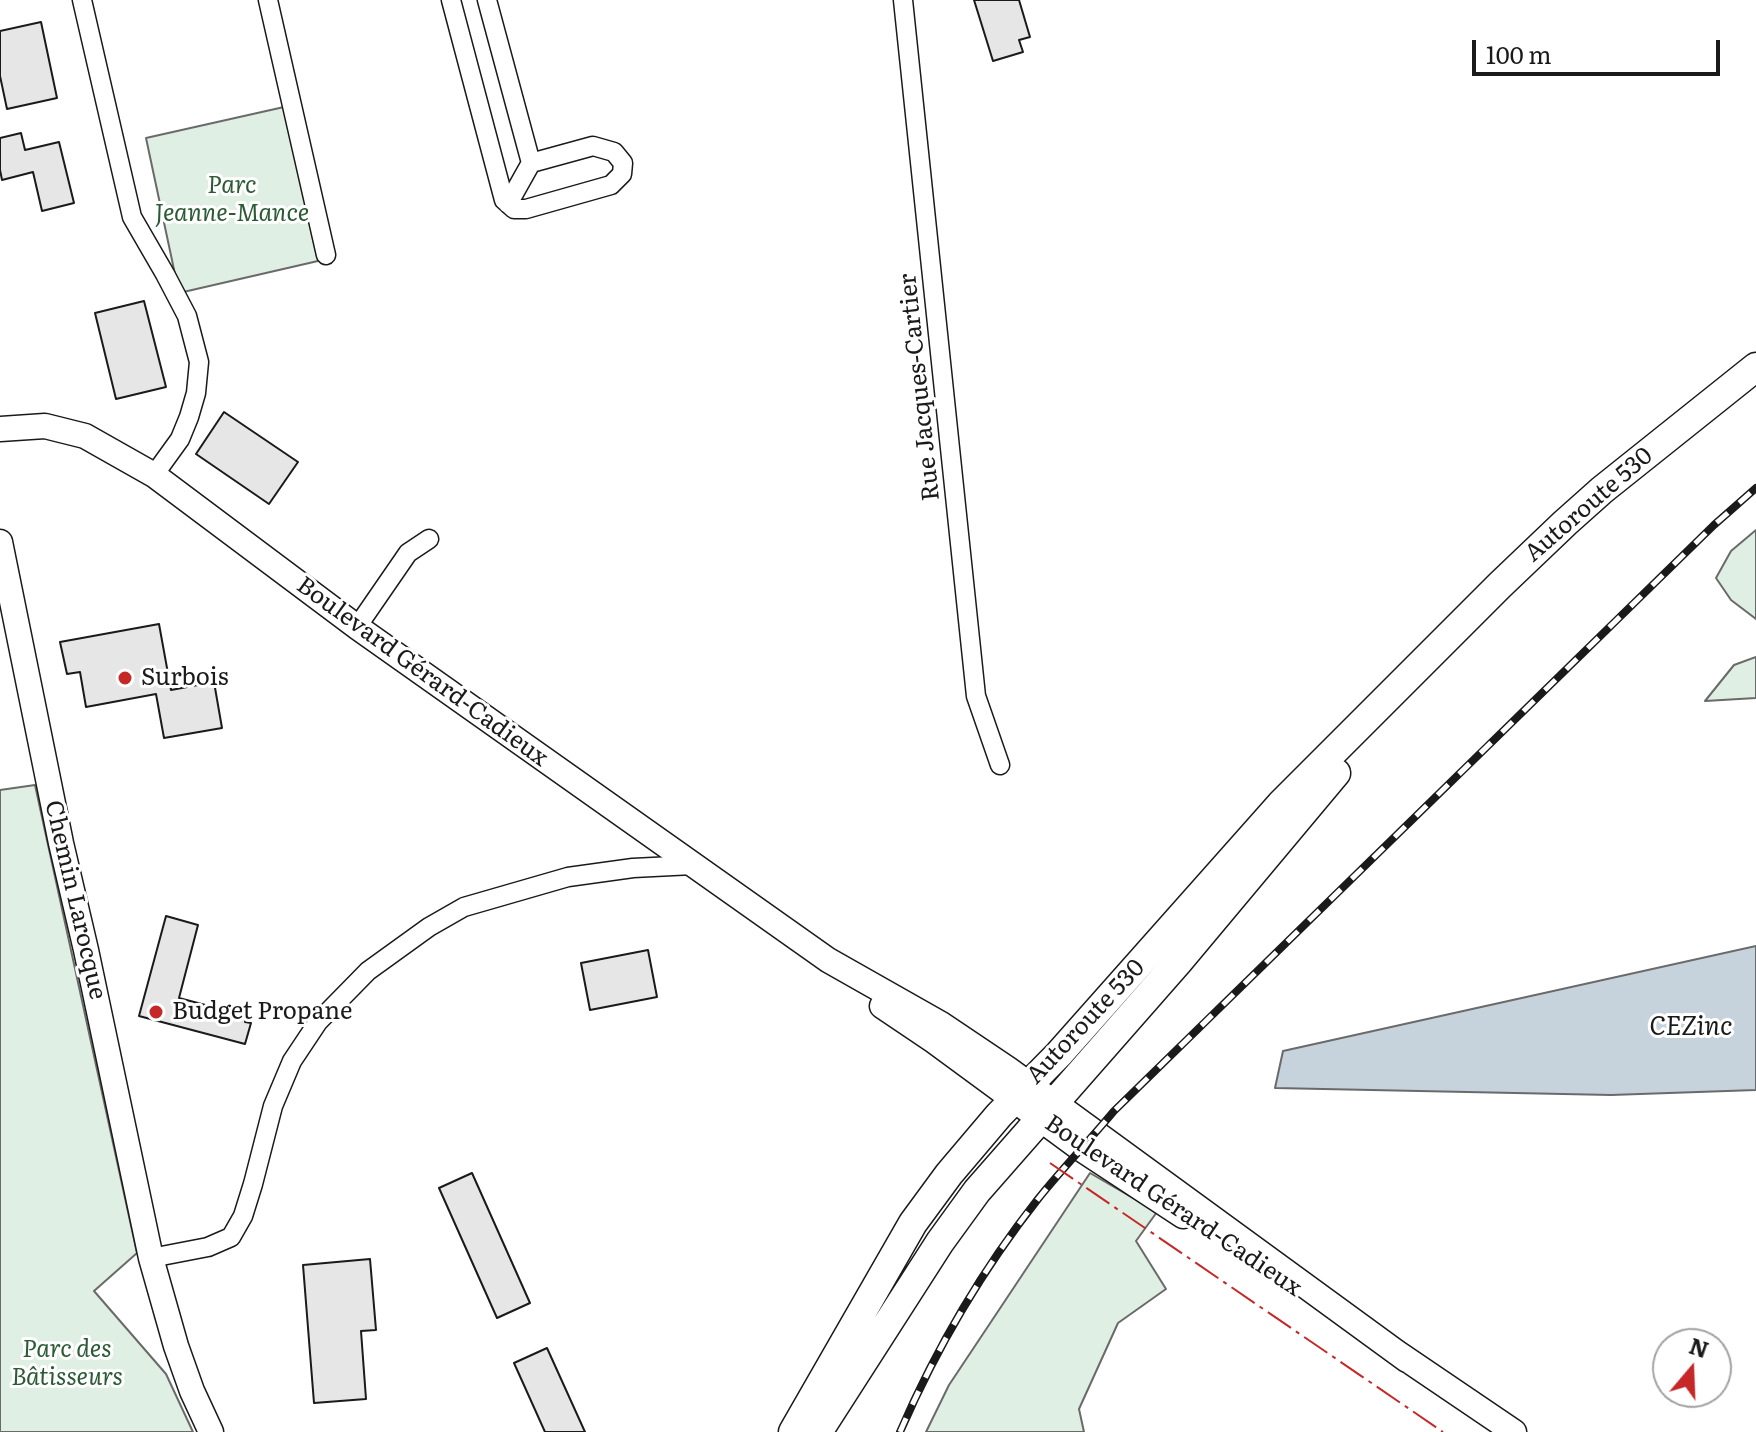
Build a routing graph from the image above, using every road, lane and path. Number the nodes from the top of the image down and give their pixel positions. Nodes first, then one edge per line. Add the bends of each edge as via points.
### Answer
1 (82, 0) edge
2 (268, 0) edge
3 (451, 0) edge
4 (487, 0) edge
5 (903, 0) edge
6 (531, 163) junction
7 (508, 204) junction
8 (326, 255) dead end
9 (1756, 367) edge
10 (0, 429) edge
11 (154, 475) junction
12 (429, 539) dead end
13 (0, 542) edge
14 (357, 627) junction
15 (1432, 654) junction
16 (1000, 765) dead end
17 (693, 865) junction
18 (1022, 1092) junction
19 (1048, 1111) junction
20 (151, 1258) junction
21 (211, 1432) edge
22 (793, 1432) edge
23 (818, 1432) edge
24 (1514, 1432) edge

1 - 11 street via 132,217 187,316 199,362 189,417
2 - 8 street
3 - 7 street
4 - 6 street
5 - 16 street, Rue Jacques-Cartier via 976,696
6 - 7 street
6 - 7 street via 593,146 614,152 623,163 622,174 611,185 526,209
9 - 15 highway, Autoroute 530 via 1574,514
10 - 11 main road, Boulevard Gérard-Cadieux via 45,426 85,436
11 - 14 main road, Boulevard Gérard-Cadieux
12 - 14 street via 408,553
13 - 20 main road, Chemin Larocque
14 - 17 main road, Boulevard Gérard-Cadieux
15 - 18 highway, Autoroute 530 via 1281,804
15 - 19 highway, Autoroute 530 via 1218,915
17 - 18 main road, Boulevard Gérard-Cadieux via 828,960 866,995
17 - 20 street via 568,877 464,907 368,971 318,1022 292,1061 273,1106 243,1216 231,1237
18 - 19 main road, Boulevard Gérard-Cadieux
18 - 22 highway, Autoroute 530 via 954,1167 913,1223
19 - 23 highway, Autoroute 530 via 952,1224
19 - 24 main road, Boulevard Gérard-Cadieux via 1081,1149
20 - 21 main road, Chemin Larocque via 176,1346

